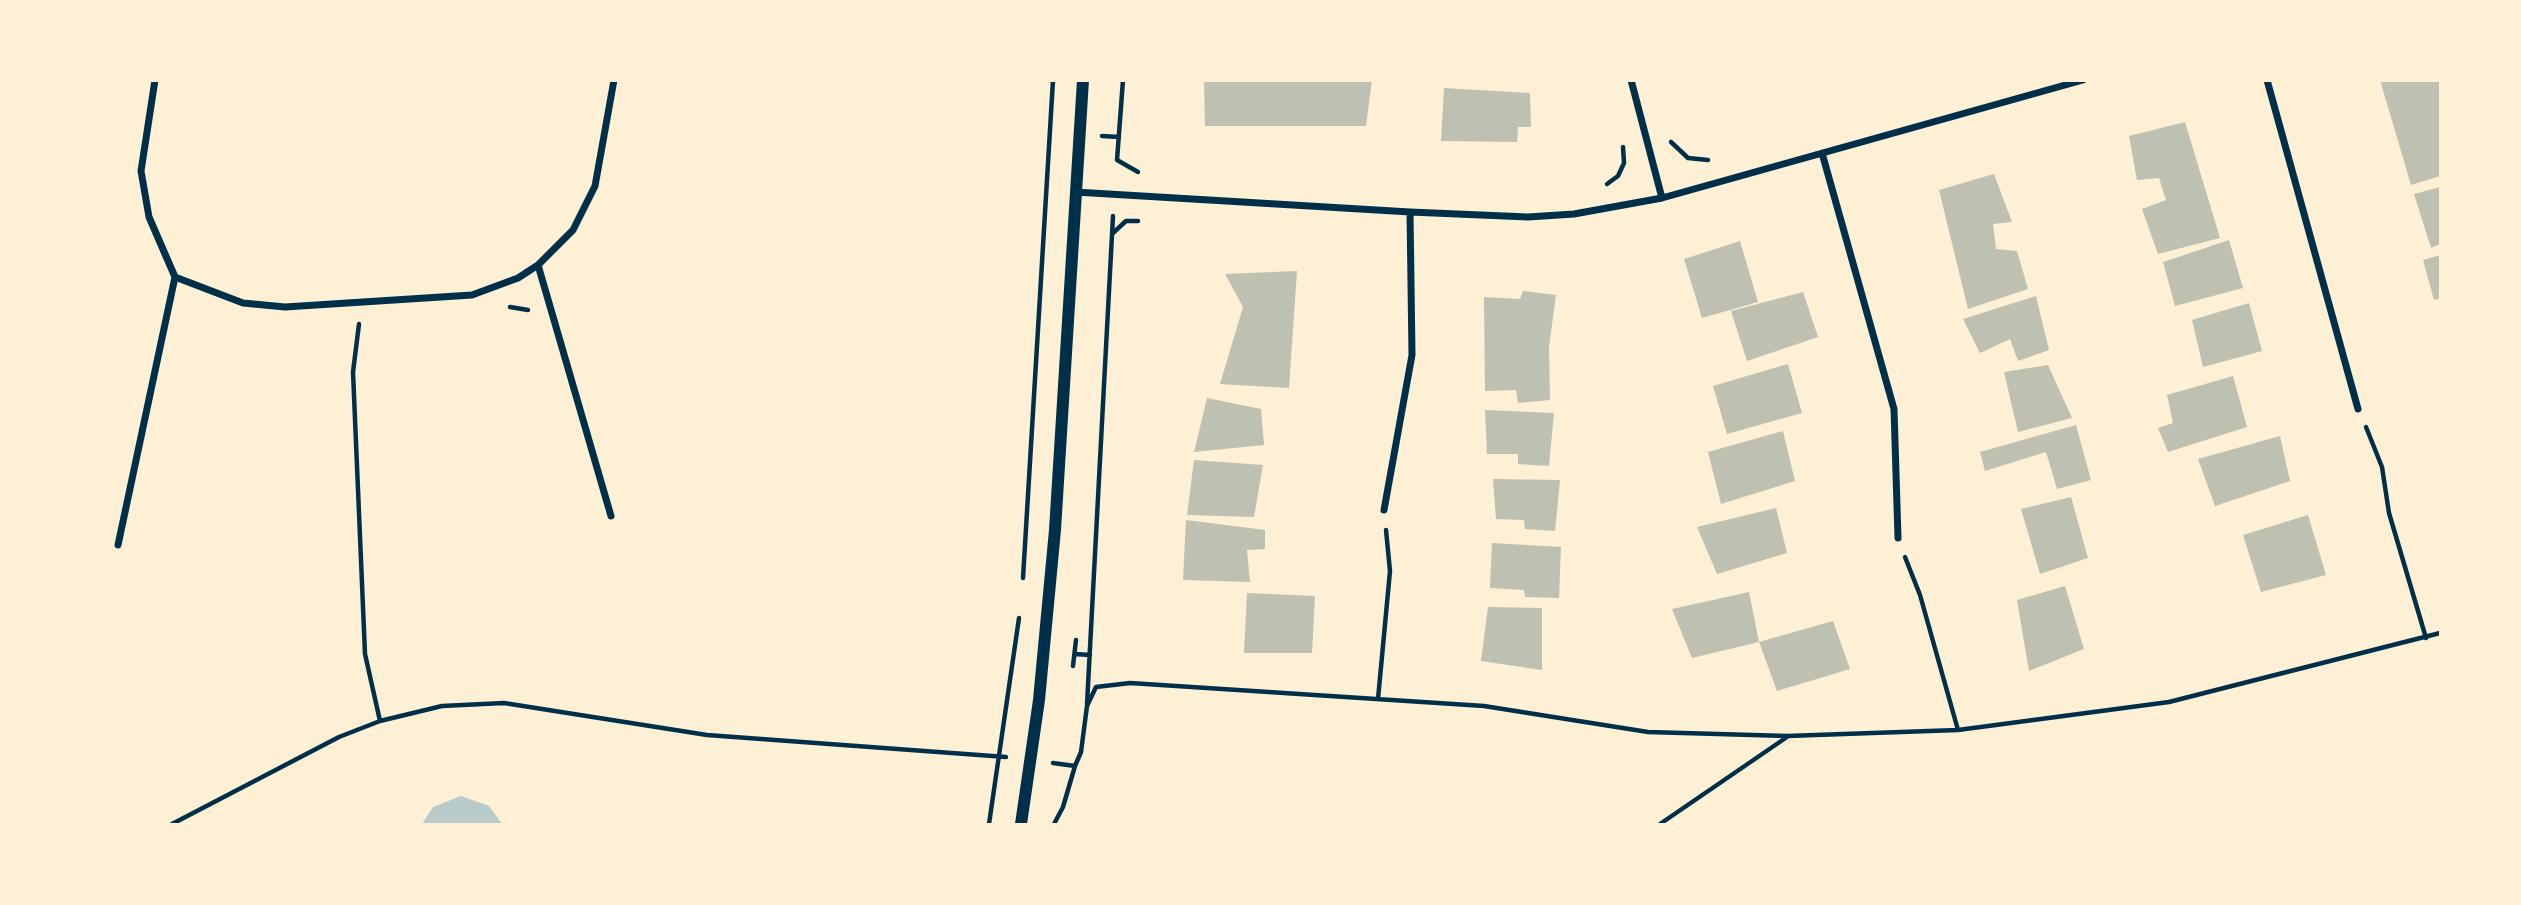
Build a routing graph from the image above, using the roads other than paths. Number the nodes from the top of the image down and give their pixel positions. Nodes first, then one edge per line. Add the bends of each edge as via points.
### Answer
1 (155, 80) edge
2 (614, 80) edge
3 (1083, 80) edge
4 (1631, 80) edge
5 (2083, 80) edge
6 (2267, 80) edge
7 (1822, 153) junction
8 (1075, 192) junction
9 (1662, 198) junction
10 (1410, 212) junction
11 (538, 265) junction
12 (175, 277) junction
13 (2358, 409) road end
14 (1384, 510) road end
15 (611, 516) dead end
16 (1898, 538) road end
17 (118, 545) dead end
18 (1020, 824) edge

1 - 12 street via 141,171 149,217
2 - 11 street via 595,186 573,230
3 - 8 street
4 - 9 street
5 - 7 street
6 - 13 street
7 - 9 street
7 - 16 street via 1894,409
8 - 10 street
8 - 18 street via 1055,530
9 - 10 street via 1574,215 1528,218
10 - 14 street via 1412,355
11 - 12 street via 518,278 472,295 285,307 243,303
11 - 15 street
12 - 17 street

